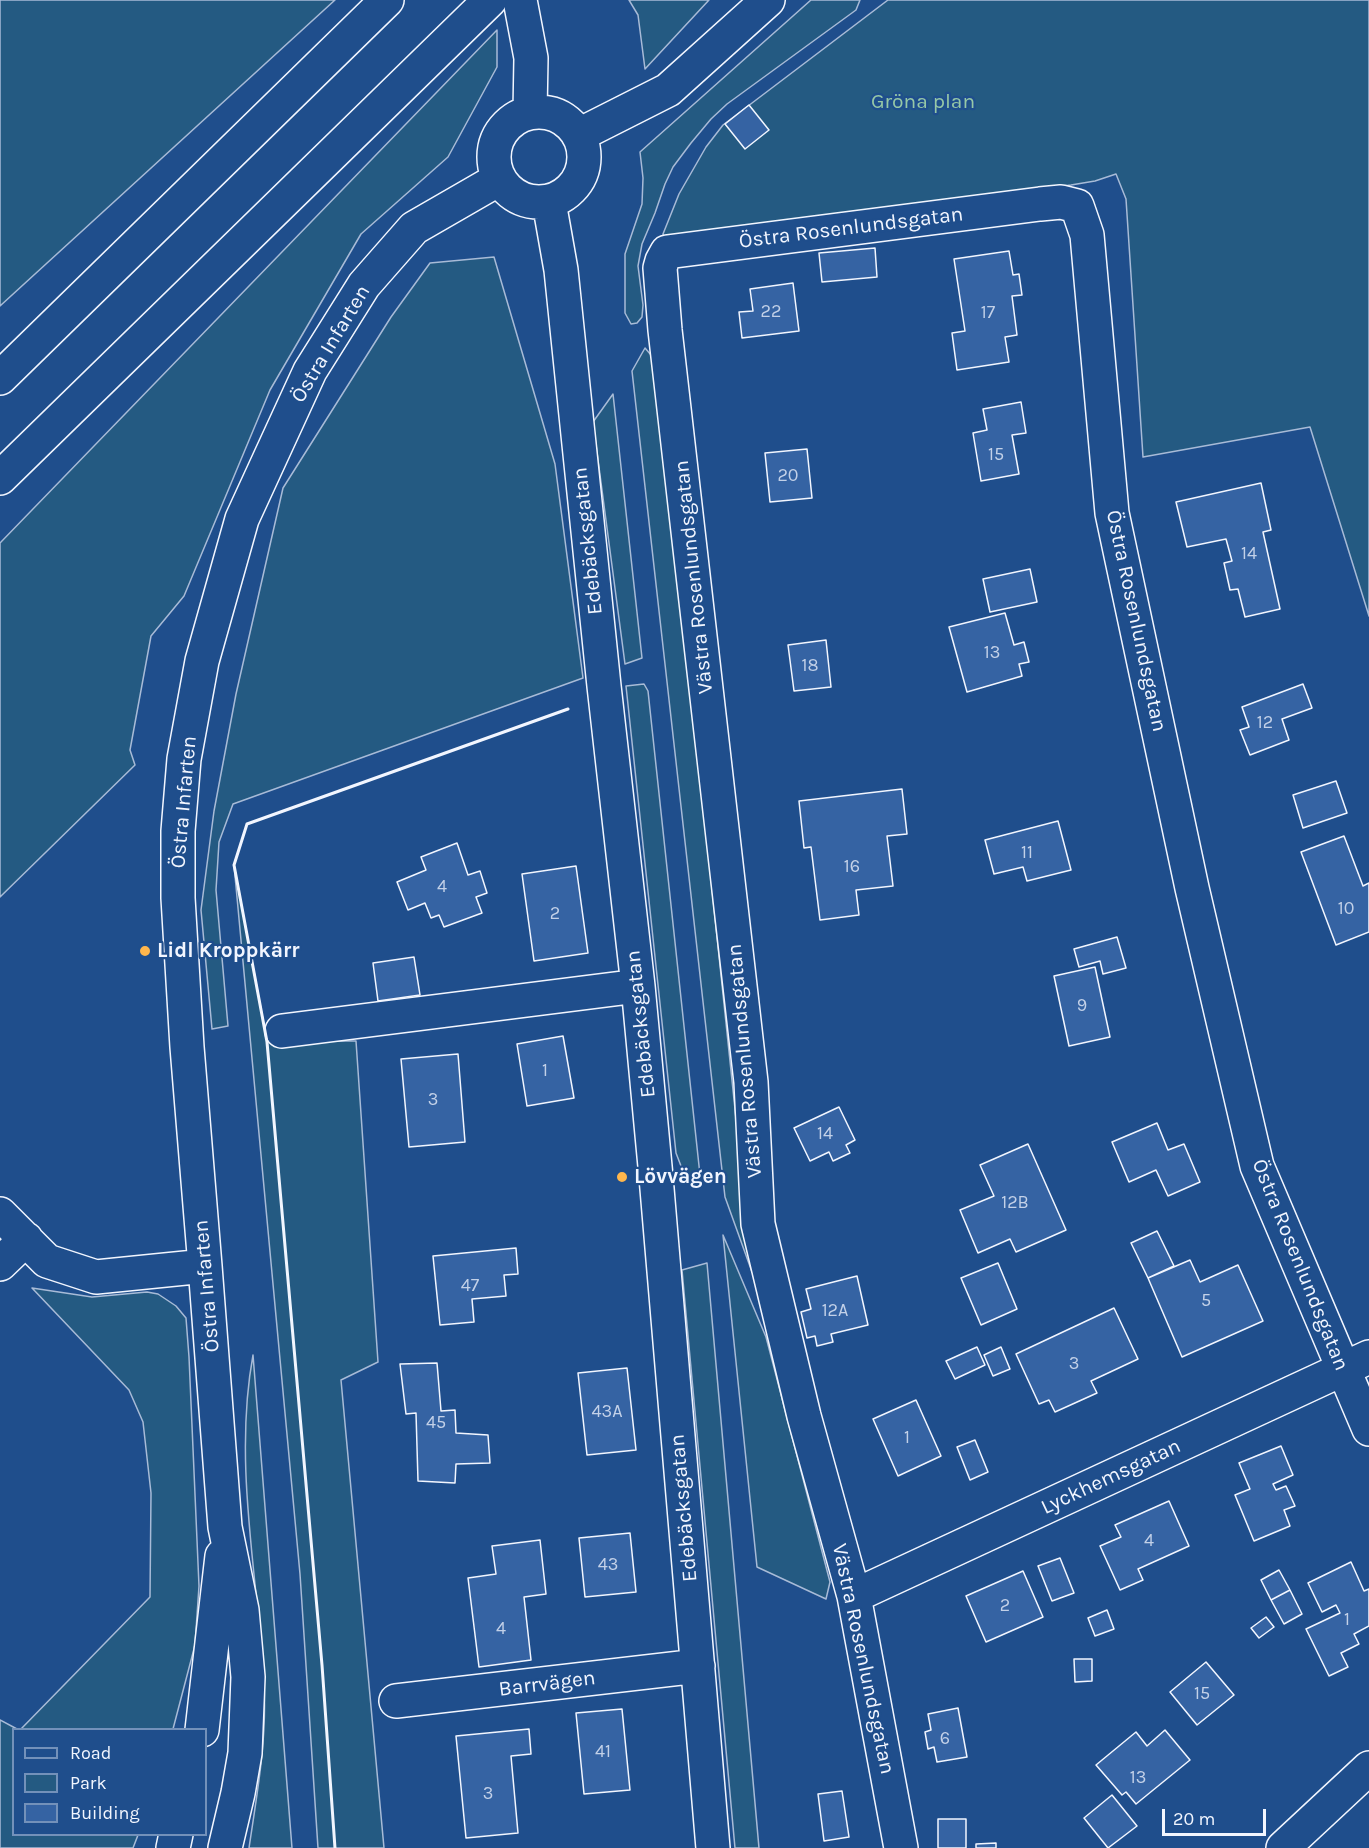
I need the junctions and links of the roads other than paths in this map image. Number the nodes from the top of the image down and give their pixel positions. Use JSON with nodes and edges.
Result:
{"nodes":[{"id":1,"x":387,"y":0,"type":"edge"},
{"id":2,"x":490,"y":0,"type":"edge"},
{"id":3,"x":520,"y":0,"type":"edge"},
{"id":4,"x":768,"y":0,"type":"edge"},
{"id":5,"x":530,"y":112,"type":"junction"},
{"id":6,"x":579,"y":135,"type":"junction"},
{"id":7,"x":499,"y":179,"type":"junction"},
{"id":8,"x":549,"y":201,"type":"junction"},
{"id":9,"x":662,"y":261,"type":"joint"},
{"id":10,"x":0,"y":378,"type":"edge"},
{"id":11,"x":0,"y":478,"type":"edge"},
{"id":12,"x":638,"y":986,"type":"junction"},
{"id":13,"x":282,"y":1031,"type":"dead end"},
{"id":14,"x":0,"y":1214,"type":"edge"},
{"id":15,"x":26,"y":1239,"type":"junction"},
{"id":16,"x":0,"y":1264,"type":"edge"},
{"id":17,"x":205,"y":1266,"type":"junction"},
{"id":18,"x":1356,"y":1363,"type":"edge"},
{"id":19,"x":1369,"y":1429,"type":"edge"},
{"id":20,"x":225,"y":1527,"type":"junction"},
{"id":21,"x":854,"y":1596,"type":"junction"},
{"id":22,"x":698,"y":1666,"type":"junction"},
{"id":23,"x":396,"y":1701,"type":"dead end"},
{"id":24,"x":201,"y":1728,"type":"edge"},
{"id":25,"x":1369,"y":1768,"type":"edge"},
{"id":26,"x":225,"y":1848,"type":"edge"},
{"id":27,"x":713,"y":1848,"type":"edge"},
{"id":28,"x":901,"y":1848,"type":"edge"},
{"id":29,"x":1283,"y":1848,"type":"edge"}],
"edges":[{"from":1,"to":10,"type":"main road"},
{"from":2,"to":11,"type":"main road"},
{"from":3,"to":5,"type":"main road"},
{"from":4,"to":6,"type":"main road"},
{"from":5,"to":6,"type":"main road"},
{"from":5,"to":7,"type":"main road"},
{"from":6,"to":8,"type":"main road"},
{"from":7,"to":8,"type":"main road"},
{"from":7,"to":17,"type":"main road","name":"Östra Infarten"},
{"from":8,"to":12,"type":"main road","name":"Edebäcksgatan"},
{"from":9,"to":18,"type":"main road","name":"Östra Rosenlundsgatan"},
{"from":9,"to":21,"type":"main road","name":"Västra Rosenlundsgatan"},
{"from":12,"to":13,"type":"main road"},
{"from":12,"to":22,"type":"main road","name":"Edebäcksgatan"},
{"from":14,"to":15,"type":"main road"},
{"from":15,"to":16,"type":"main road"},
{"from":15,"to":17,"type":"main road"},
{"from":17,"to":20,"type":"main road","name":"Östra Infarten"},
{"from":18,"to":19,"type":"main road","name":"Östra Rosenlundsgatan"},
{"from":18,"to":21,"type":"main road","name":"Lyckhemsgatan"},
{"from":20,"to":24,"type":"main road","name":"Östra Infarten"},
{"from":20,"to":26,"type":"main road","name":"Östra Infarten"},
{"from":21,"to":28,"type":"main road","name":"Västra Rosenlundsgatan"},
{"from":22,"to":23,"type":"main road","name":"Barrvägen"},
{"from":22,"to":27,"type":"main road","name":"Edebäcksgatan"},
{"from":25,"to":29,"type":"main road"}]}
